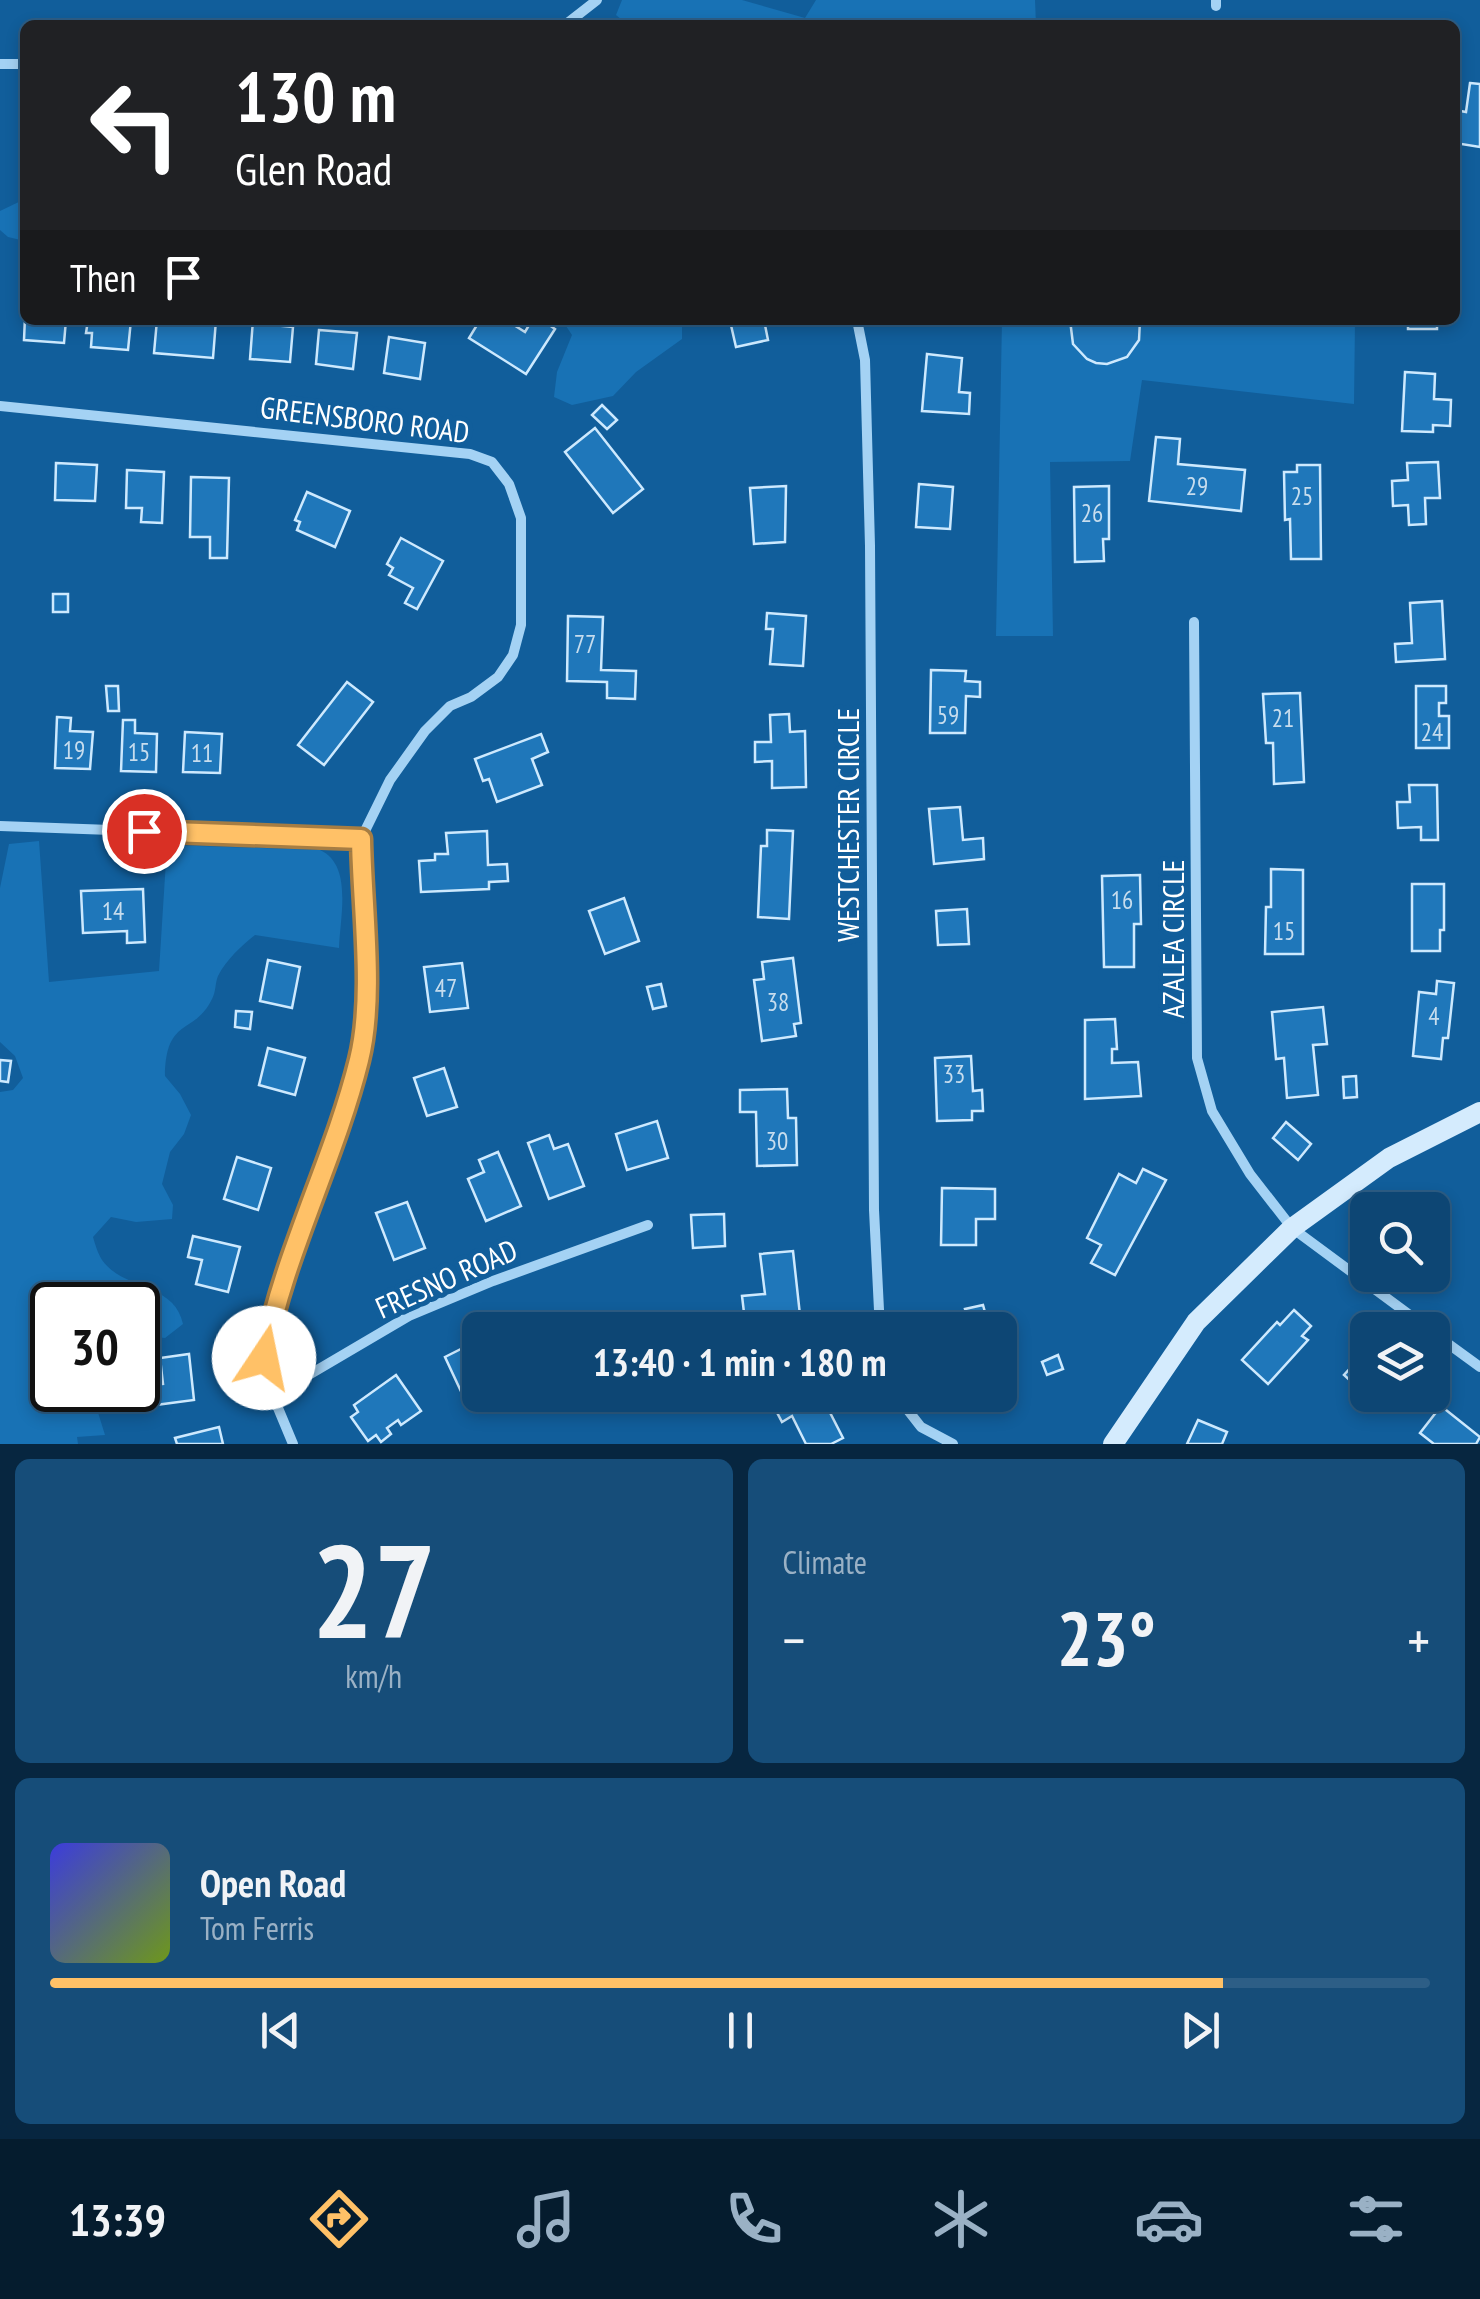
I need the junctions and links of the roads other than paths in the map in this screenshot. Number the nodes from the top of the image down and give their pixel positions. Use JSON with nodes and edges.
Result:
{"nodes":[{"id":1,"x":597,"y":0,"type":"edge"},
{"id":2,"x":571,"y":20,"type":"edge"},
{"id":3,"x":857,"y":325,"type":"edge"},
{"id":4,"x":0,"y":406,"type":"edge"},
{"id":5,"x":1194,"y":622,"type":"dead end"},
{"id":6,"x":0,"y":826,"type":"edge"},
{"id":7,"x":361,"y":839,"type":"junction"},
{"id":8,"x":1480,"y":1112,"type":"edge"},
{"id":9,"x":648,"y":1225,"type":"dead end"},
{"id":10,"x":1292,"y":1228,"type":"junction"},
{"id":11,"x":879,"y":1312,"type":"edge"},
{"id":12,"x":1405,"y":1312,"type":"edge"},
{"id":13,"x":1450,"y":1345,"type":"edge"},
{"id":14,"x":1480,"y":1366,"type":"edge"},
{"id":15,"x":272,"y":1396,"type":"junction"},
{"id":16,"x":909,"y":1412,"type":"edge"},
{"id":17,"x":293,"y":1444,"type":"edge"},
{"id":18,"x":953,"y":1444,"type":"edge"},
{"id":19,"x":1113,"y":1444,"type":"edge"}],
"edges":[{"from":1,"to":2,"type":"street"},
{"from":3,"to":11,"type":"street","name":"WESTCHESTER CIRCLE"},
{"from":4,"to":7,"type":"street","name":"GREENSBORO ROAD"},
{"from":5,"to":10,"type":"street","name":"AZALEA CIRCLE"},
{"from":6,"to":7,"type":"street"},
{"from":7,"to":15,"type":"street","name":"GREENSBORO ROAD"},
{"from":8,"to":10,"type":"main road"},
{"from":9,"to":15,"type":"street","name":"FRESNO ROAD"},
{"from":10,"to":12,"type":"street","name":"AZALEA CIRCLE"},
{"from":10,"to":19,"type":"main road"},
{"from":13,"to":14,"type":"street","name":"AZALEA CIRCLE"},
{"from":15,"to":17,"type":"street","name":"GREENSBORO ROAD"},
{"from":16,"to":18,"type":"street"}]}
